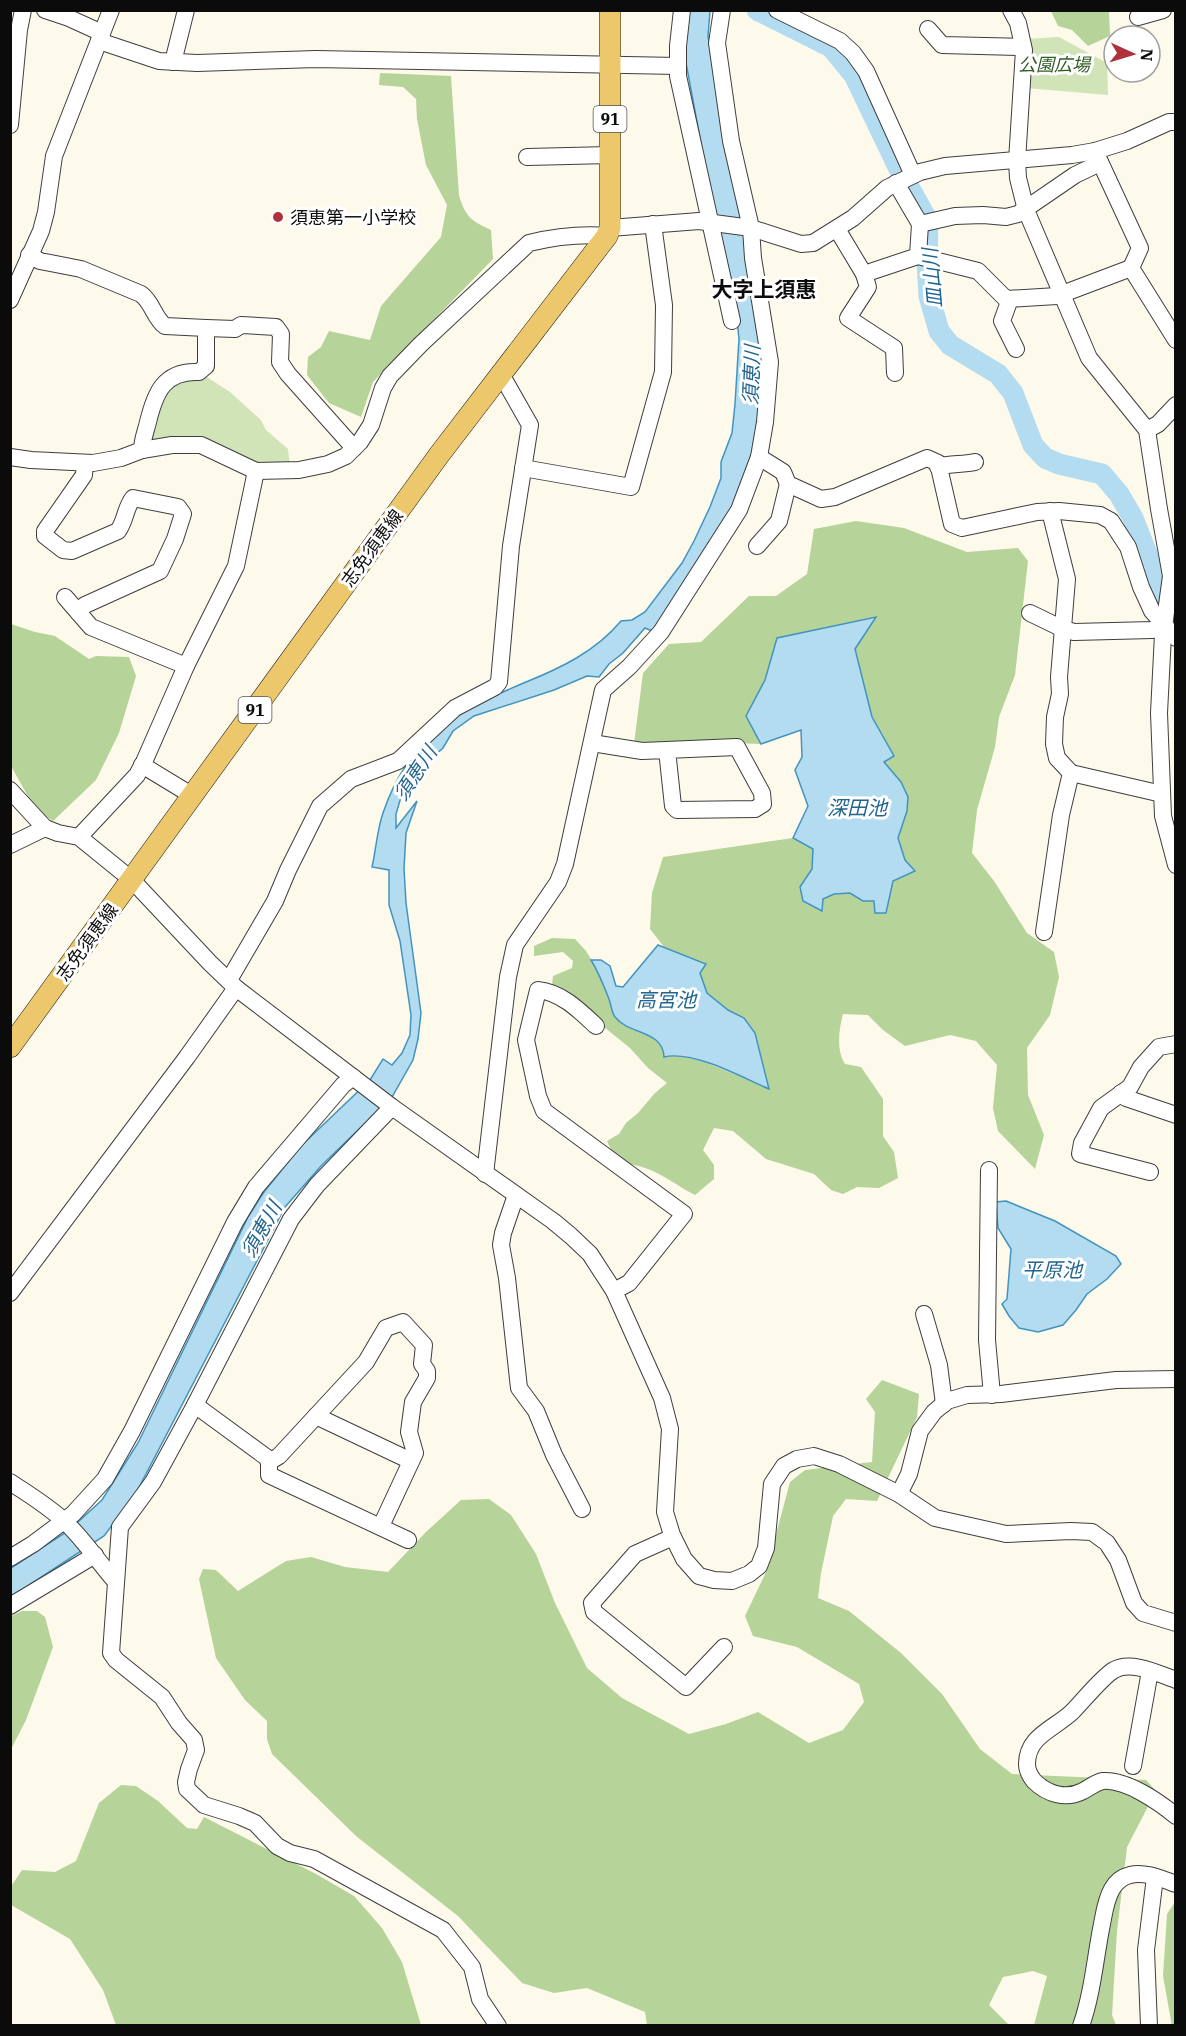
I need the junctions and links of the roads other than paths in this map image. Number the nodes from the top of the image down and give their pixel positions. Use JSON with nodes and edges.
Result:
{"nodes":[{"id":1,"x":23,"y":10,"type":"edge"},
{"id":2,"x":45,"y":10,"type":"edge"},
{"id":3,"x":111,"y":10,"type":"edge"},
{"id":4,"x":186,"y":10,"type":"edge"},
{"id":5,"x":610,"y":10,"type":"edge"},
{"id":6,"x":682,"y":10,"type":"edge"},
{"id":7,"x":722,"y":10,"type":"edge"},
{"id":8,"x":777,"y":10,"type":"edge"},
{"id":9,"x":1011,"y":10,"type":"edge"},
{"id":10,"x":1163,"y":10,"type":"edge"},
{"id":11,"x":1138,"y":17,"type":"dead end"},
{"id":12,"x":928,"y":28,"type":"dead end"},
{"id":13,"x":101,"y":37,"type":"junction"},
{"id":14,"x":1023,"y":47,"type":"junction"},
{"id":15,"x":173,"y":62,"type":"junction"},
{"id":16,"x":610,"y":65,"type":"junction"},
{"id":17,"x":678,"y":66,"type":"junction"},
{"id":18,"x":13,"y":67,"type":"edge"},
{"id":19,"x":1176,"y":122,"type":"edge"},
{"id":20,"x":10,"y":125,"type":"edge"},
{"id":21,"x":610,"y":155,"type":"junction"},
{"id":22,"x":527,"y":157,"type":"dead end"},
{"id":23,"x":1097,"y":157,"type":"junction"},
{"id":24,"x":1017,"y":160,"type":"junction"},
{"id":25,"x":913,"y":175,"type":"junction"},
{"id":26,"x":896,"y":183,"type":"junction"},
{"id":27,"x":1026,"y":210,"type":"junction"},
{"id":28,"x":712,"y":222,"type":"junction"},
{"id":29,"x":928,"y":222,"type":"junction"},
{"id":30,"x":653,"y":224,"type":"junction"},
{"id":31,"x":749,"y":228,"type":"junction"},
{"id":32,"x":837,"y":229,"type":"junction"},
{"id":33,"x":608,"y":232,"type":"junction"},
{"id":34,"x":29,"y":255,"type":"junction"},
{"id":35,"x":918,"y":256,"type":"junction"},
{"id":36,"x":1131,"y":268,"type":"junction"},
{"id":37,"x":864,"y":274,"type":"junction"},
{"id":38,"x":1061,"y":294,"type":"junction"},
{"id":39,"x":1010,"y":299,"type":"junction"},
{"id":40,"x":10,"y":300,"type":"edge"},
{"id":41,"x":732,"y":321,"type":"dead end"},
{"id":42,"x":206,"y":328,"type":"junction"},
{"id":43,"x":1176,"y":340,"type":"edge"},
{"id":44,"x":1016,"y":349,"type":"dead end"},
{"id":45,"x":895,"y":373,"type":"dead end"},
{"id":46,"x":501,"y":374,"type":"junction"},
{"id":47,"x":1176,"y":405,"type":"edge"},
{"id":48,"x":1147,"y":430,"type":"junction"},
{"id":49,"x":354,"y":448,"type":"junction"},
{"id":50,"x":142,"y":450,"type":"junction"},
{"id":51,"x":10,"y":457,"type":"edge"},
{"id":52,"x":759,"y":457,"type":"junction"},
{"id":53,"x":975,"y":462,"type":"dead end"},
{"id":54,"x":85,"y":463,"type":"junction"},
{"id":55,"x":938,"y":467,"type":"junction"},
{"id":56,"x":523,"y":468,"type":"junction"},
{"id":57,"x":256,"y":471,"type":"junction"},
{"id":58,"x":789,"y":484,"type":"junction"},
{"id":59,"x":1050,"y":511,"type":"junction"},
{"id":60,"x":758,"y":546,"type":"dead end"},
{"id":61,"x":65,"y":597,"type":"dead end"},
{"id":62,"x":78,"y":612,"type":"junction"},
{"id":63,"x":1030,"y":612,"type":"dead end"},
{"id":64,"x":1063,"y":629,"type":"junction"},
{"id":65,"x":1170,"y":632,"type":"edge"},
{"id":66,"x":186,"y":666,"type":"junction"},
{"id":67,"x":592,"y":743,"type":"junction"},
{"id":68,"x":667,"y":750,"type":"junction"},
{"id":69,"x":142,"y":765,"type":"junction"},
{"id":70,"x":1071,"y":773,"type":"junction"},
{"id":71,"x":10,"y":790,"type":"edge"},
{"id":72,"x":1162,"y":794,"type":"junction"},
{"id":73,"x":192,"y":796,"type":"junction"},
{"id":74,"x":45,"y":828,"type":"junction"},
{"id":75,"x":79,"y":837,"type":"junction"},
{"id":76,"x":10,"y":845,"type":"edge"},
{"id":77,"x":1176,"y":864,"type":"edge"},
{"id":78,"x":132,"y":880,"type":"junction"},
{"id":79,"x":1044,"y":932,"type":"dead end"},
{"id":80,"x":232,"y":984,"type":"junction"},
{"id":81,"x":596,"y":1026,"type":"dead end"},
{"id":82,"x":12,"y":1040,"type":"edge"},
{"id":83,"x":1176,"y":1044,"type":"edge"},
{"id":84,"x":356,"y":1080,"type":"junction"},
{"id":85,"x":1121,"y":1093,"type":"junction"},
{"id":86,"x":391,"y":1106,"type":"junction"},
{"id":87,"x":1176,"y":1115,"type":"edge"},
{"id":88,"x":989,"y":1170,"type":"dead end"},
{"id":89,"x":1150,"y":1172,"type":"dead end"},
{"id":90,"x":485,"y":1174,"type":"junction"},
{"id":91,"x":516,"y":1195,"type":"junction"},
{"id":92,"x":614,"y":1291,"type":"junction"},
{"id":93,"x":10,"y":1293,"type":"edge"},
{"id":94,"x":924,"y":1314,"type":"dead end"},
{"id":95,"x":1176,"y":1379,"type":"edge"},
{"id":96,"x":992,"y":1395,"type":"junction"},
{"id":97,"x":944,"y":1404,"type":"junction"},
{"id":98,"x":195,"y":1405,"type":"junction"},
{"id":99,"x":316,"y":1416,"type":"junction"},
{"id":100,"x":411,"y":1461,"type":"junction"},
{"id":101,"x":269,"y":1462,"type":"junction"},
{"id":102,"x":10,"y":1482,"type":"edge"},
{"id":103,"x":899,"y":1494,"type":"junction"},
{"id":104,"x":582,"y":1509,"type":"dead end"},
{"id":105,"x":63,"y":1520,"type":"junction"},
{"id":106,"x":381,"y":1526,"type":"junction"},
{"id":107,"x":673,"y":1537,"type":"junction"},
{"id":108,"x":408,"y":1540,"type":"dead end"},
{"id":109,"x":94,"y":1553,"type":"junction"},
{"id":110,"x":10,"y":1558,"type":"edge"},
{"id":111,"x":116,"y":1582,"type":"junction"},
{"id":112,"x":10,"y":1606,"type":"edge"},
{"id":113,"x":1176,"y":1623,"type":"edge"},
{"id":114,"x":724,"y":1647,"type":"dead end"},
{"id":115,"x":1150,"y":1671,"type":"junction"},
{"id":116,"x":1176,"y":1680,"type":"edge"},
{"id":117,"x":1133,"y":1766,"type":"dead end"},
{"id":118,"x":1176,"y":1816,"type":"edge"},
{"id":119,"x":1155,"y":1877,"type":"junction"},
{"id":120,"x":1176,"y":1884,"type":"edge"},
{"id":121,"x":498,"y":2025,"type":"edge"},
{"id":122,"x":1081,"y":2025,"type":"edge"},
{"id":123,"x":1149,"y":2025,"type":"edge"}],
"edges":[{"from":1,"to":18,"type":"street"},
{"from":2,"to":13,"type":"street"},
{"from":3,"to":13,"type":"street"},
{"from":4,"to":15,"type":"street"},
{"from":5,"to":16,"type":"main road","number":"91"},
{"from":6,"to":17,"type":"street"},
{"from":7,"to":31,"type":"street"},
{"from":8,"to":25,"type":"street"},
{"from":9,"to":14,"type":"street"},
{"from":10,"to":11,"type":"street"},
{"from":12,"to":14,"type":"street"},
{"from":13,"to":15,"type":"street"},
{"from":13,"to":34,"type":"street"},
{"from":14,"to":24,"type":"street"},
{"from":15,"to":16,"type":"street"},
{"from":16,"to":17,"type":"street"},
{"from":16,"to":21,"type":"main road","number":"91"},
{"from":17,"to":28,"type":"street"},
{"from":18,"to":20,"type":"street"},
{"from":19,"to":23,"type":"street"},
{"from":21,"to":22,"type":"street"},
{"from":21,"to":33,"type":"main road","number":"91"},
{"from":23,"to":24,"type":"street"},
{"from":23,"to":27,"type":"street"},
{"from":23,"to":36,"type":"street"},
{"from":24,"to":25,"type":"street"},
{"from":24,"to":27,"type":"street"},
{"from":25,"to":26,"type":"street"},
{"from":26,"to":29,"type":"street"},
{"from":26,"to":32,"type":"street"},
{"from":27,"to":29,"type":"street"},
{"from":27,"to":38,"type":"street"},
{"from":28,"to":30,"type":"street"},
{"from":28,"to":31,"type":"street"},
{"from":28,"to":41,"type":"street"},
{"from":29,"to":35,"type":"street"},
{"from":30,"to":33,"type":"street"},
{"from":30,"to":56,"type":"street"},
{"from":31,"to":32,"type":"street"},
{"from":31,"to":52,"type":"street"},
{"from":32,"to":37,"type":"street"},
{"from":33,"to":46,"type":"main road","name":"志免須恵線","number":"91"},
{"from":33,"to":49,"type":"street"},
{"from":34,"to":40,"type":"street"},
{"from":34,"to":42,"type":"street"},
{"from":35,"to":37,"type":"street"},
{"from":35,"to":39,"type":"street"},
{"from":36,"to":38,"type":"street"},
{"from":36,"to":43,"type":"street"},
{"from":37,"to":45,"type":"street"},
{"from":38,"to":39,"type":"street"},
{"from":38,"to":48,"type":"street"},
{"from":39,"to":44,"type":"street"},
{"from":42,"to":49,"type":"street"},
{"from":42,"to":50,"type":"street"},
{"from":46,"to":56,"type":"street"},
{"from":46,"to":73,"type":"main road","name":"志免須恵線","number":"91"},
{"from":47,"to":48,"type":"street"},
{"from":48,"to":65,"type":"street"},
{"from":49,"to":57,"type":"street"},
{"from":50,"to":54,"type":"street"},
{"from":50,"to":57,"type":"street"},
{"from":51,"to":54,"type":"street"},
{"from":52,"to":58,"type":"street"},
{"from":52,"to":67,"type":"street"},
{"from":53,"to":55,"type":"street"},
{"from":54,"to":62,"type":"street"},
{"from":55,"to":58,"type":"street"},
{"from":55,"to":59,"type":"street"},
{"from":56,"to":80,"type":"street"},
{"from":57,"to":66,"type":"street"},
{"from":58,"to":60,"type":"street"},
{"from":59,"to":64,"type":"street"},
{"from":59,"to":65,"type":"street"},
{"from":61,"to":62,"type":"street"},
{"from":62,"to":66,"type":"street"},
{"from":63,"to":64,"type":"street"},
{"from":64,"to":65,"type":"street"},
{"from":64,"to":70,"type":"street"},
{"from":65,"to":72,"type":"street"},
{"from":66,"to":69,"type":"street"},
{"from":67,"to":68,"type":"street"},
{"from":67,"to":90,"type":"street"},
{"from":68,"to":68,"type":"street"},
{"from":69,"to":73,"type":"street"},
{"from":69,"to":75,"type":"street"},
{"from":70,"to":72,"type":"street"},
{"from":70,"to":79,"type":"street"},
{"from":71,"to":74,"type":"street"},
{"from":72,"to":77,"type":"street"},
{"from":73,"to":78,"type":"main road","name":"志免須恵線","number":"91"},
{"from":74,"to":75,"type":"street"},
{"from":74,"to":76,"type":"street"},
{"from":75,"to":78,"type":"street"},
{"from":78,"to":80,"type":"street"},
{"from":78,"to":82,"type":"main road","name":"志免須恵線","number":"91"},
{"from":80,"to":84,"type":"street"},
{"from":80,"to":93,"type":"street"},
{"from":81,"to":92,"type":"street"},
{"from":83,"to":85,"type":"street"},
{"from":84,"to":86,"type":"street"},
{"from":84,"to":105,"type":"street"},
{"from":85,"to":87,"type":"street"},
{"from":85,"to":89,"type":"street"},
{"from":86,"to":90,"type":"street"},
{"from":86,"to":98,"type":"street"},
{"from":88,"to":96,"type":"street"},
{"from":90,"to":91,"type":"street"},
{"from":91,"to":92,"type":"street"},
{"from":91,"to":104,"type":"street"},
{"from":92,"to":107,"type":"street"},
{"from":94,"to":97,"type":"street"},
{"from":95,"to":96,"type":"street"},
{"from":96,"to":97,"type":"street"},
{"from":97,"to":103,"type":"street"},
{"from":98,"to":101,"type":"street"},
{"from":98,"to":111,"type":"street"},
{"from":99,"to":100,"type":"street"},
{"from":99,"to":100,"type":"street"},
{"from":99,"to":101,"type":"street"},
{"from":100,"to":106,"type":"street"},
{"from":101,"to":106,"type":"street"},
{"from":102,"to":105,"type":"street"},
{"from":103,"to":107,"type":"street"},
{"from":103,"to":113,"type":"street"},
{"from":105,"to":109,"type":"street"},
{"from":105,"to":110,"type":"street"},
{"from":106,"to":108,"type":"street"},
{"from":107,"to":114,"type":"street"},
{"from":109,"to":111,"type":"street"},
{"from":109,"to":112,"type":"street"},
{"from":111,"to":121,"type":"street"},
{"from":115,"to":116,"type":"street"},
{"from":115,"to":117,"type":"street"},
{"from":115,"to":118,"type":"street"},
{"from":119,"to":120,"type":"street"},
{"from":119,"to":122,"type":"street"},
{"from":119,"to":123,"type":"street"}]}
